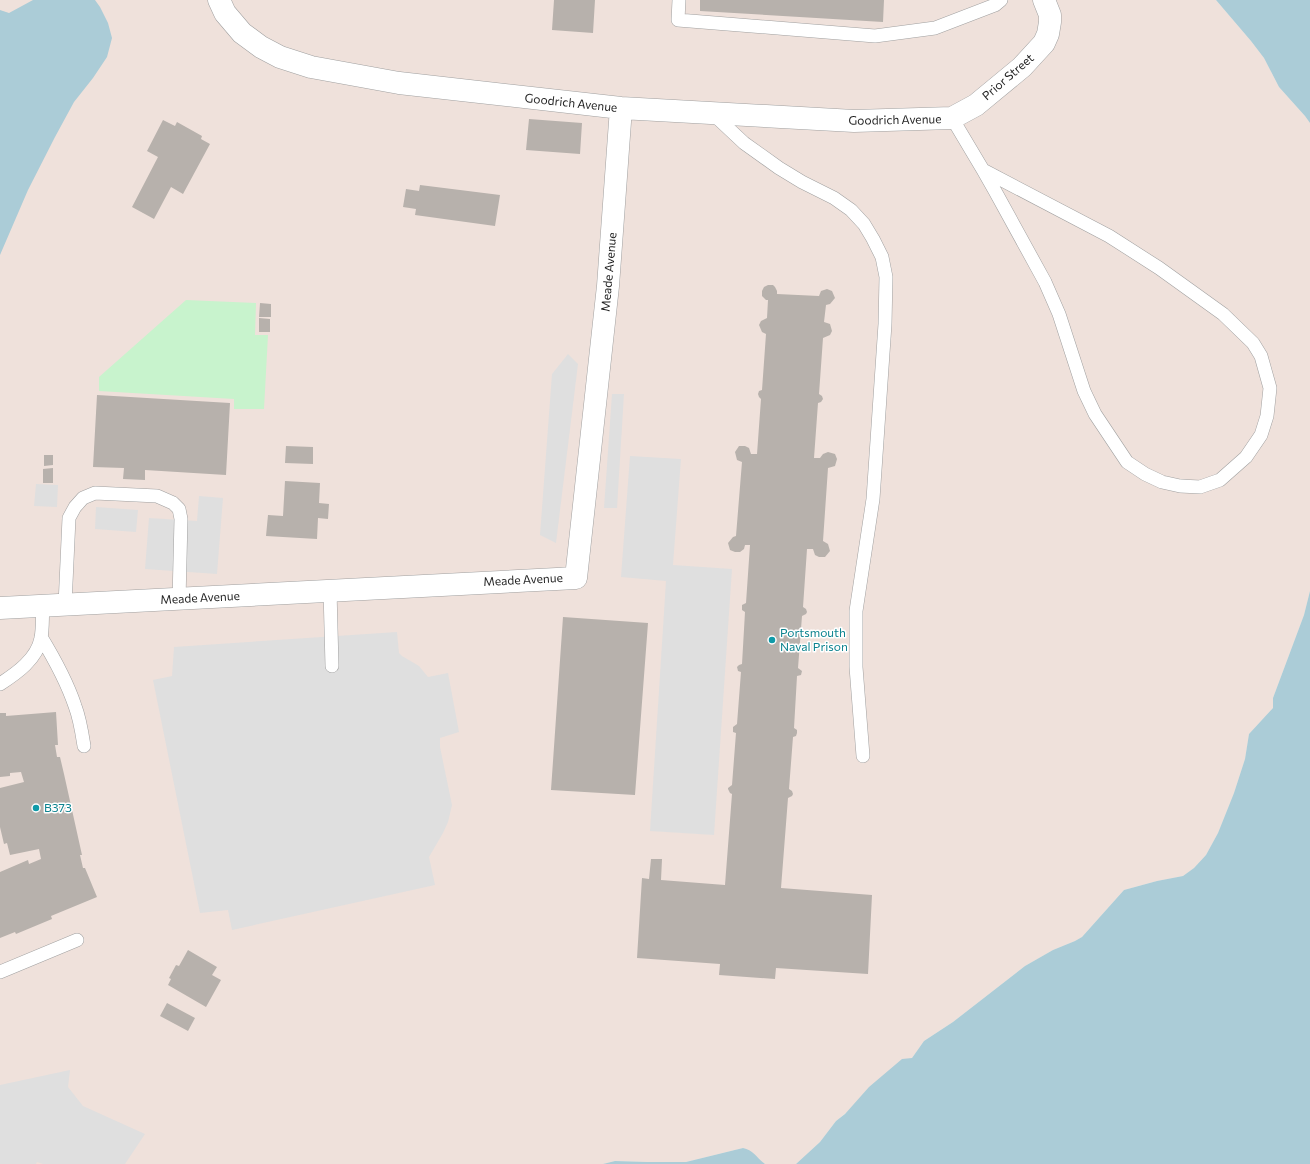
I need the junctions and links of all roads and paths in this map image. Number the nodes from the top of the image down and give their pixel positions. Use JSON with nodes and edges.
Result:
{"nodes":[{"id":1,"x":219,"y":0,"type":"edge"},
{"id":2,"x":679,"y":0,"type":"edge"},
{"id":3,"x":1001,"y":0,"type":"edge"},
{"id":4,"x":1044,"y":0,"type":"edge"},
{"id":5,"x":621,"y":108,"type":"junction"},
{"id":6,"x":712,"y":113,"type":"junction"},
{"id":7,"x":952,"y":118,"type":"junction"},
{"id":8,"x":983,"y":170,"type":"junction"},
{"id":9,"x":330,"y":590,"type":"junction"},
{"id":10,"x":179,"y":600,"type":"junction"},
{"id":11,"x":65,"y":605,"type":"junction"},
{"id":12,"x":43,"y":606,"type":"junction"},
{"id":13,"x":0,"y":608,"type":"edge"},
{"id":14,"x":41,"y":637,"type":"junction"},
{"id":15,"x":332,"y":666,"type":"dead end"},
{"id":16,"x":0,"y":684,"type":"edge"},
{"id":17,"x":84,"y":746,"type":"dead end"},
{"id":18,"x":864,"y":756,"type":"dead end"},
{"id":19,"x":77,"y":940,"type":"dead end"},
{"id":20,"x":0,"y":972,"type":"edge"}],
"edges":[{"from":1,"to":5,"type":"street","name":"Goodrich Avenue"},
{"from":2,"to":3,"type":"lane"},
{"from":4,"to":7,"type":"street","name":"Prior Street"},
{"from":5,"to":6,"type":"street","name":"Goodrich Avenue"},
{"from":5,"to":9,"type":"street","name":"Meade Avenue"},
{"from":6,"to":7,"type":"street","name":"Goodrich Avenue"},
{"from":6,"to":18,"type":"lane"},
{"from":7,"to":8,"type":"lane"},
{"from":8,"to":8,"type":"lane"},
{"from":9,"to":10,"type":"street","name":"Meade Avenue"},
{"from":9,"to":15,"type":"lane"},
{"from":10,"to":11,"type":"street","name":"Meade Avenue"},
{"from":10,"to":11,"type":"lane"},
{"from":11,"to":12,"type":"street","name":"Meade Avenue"},
{"from":12,"to":13,"type":"street","name":"Meade Avenue"},
{"from":12,"to":14,"type":"lane"},
{"from":14,"to":16,"type":"lane"},
{"from":14,"to":17,"type":"lane"},
{"from":19,"to":20,"type":"lane"}]}
